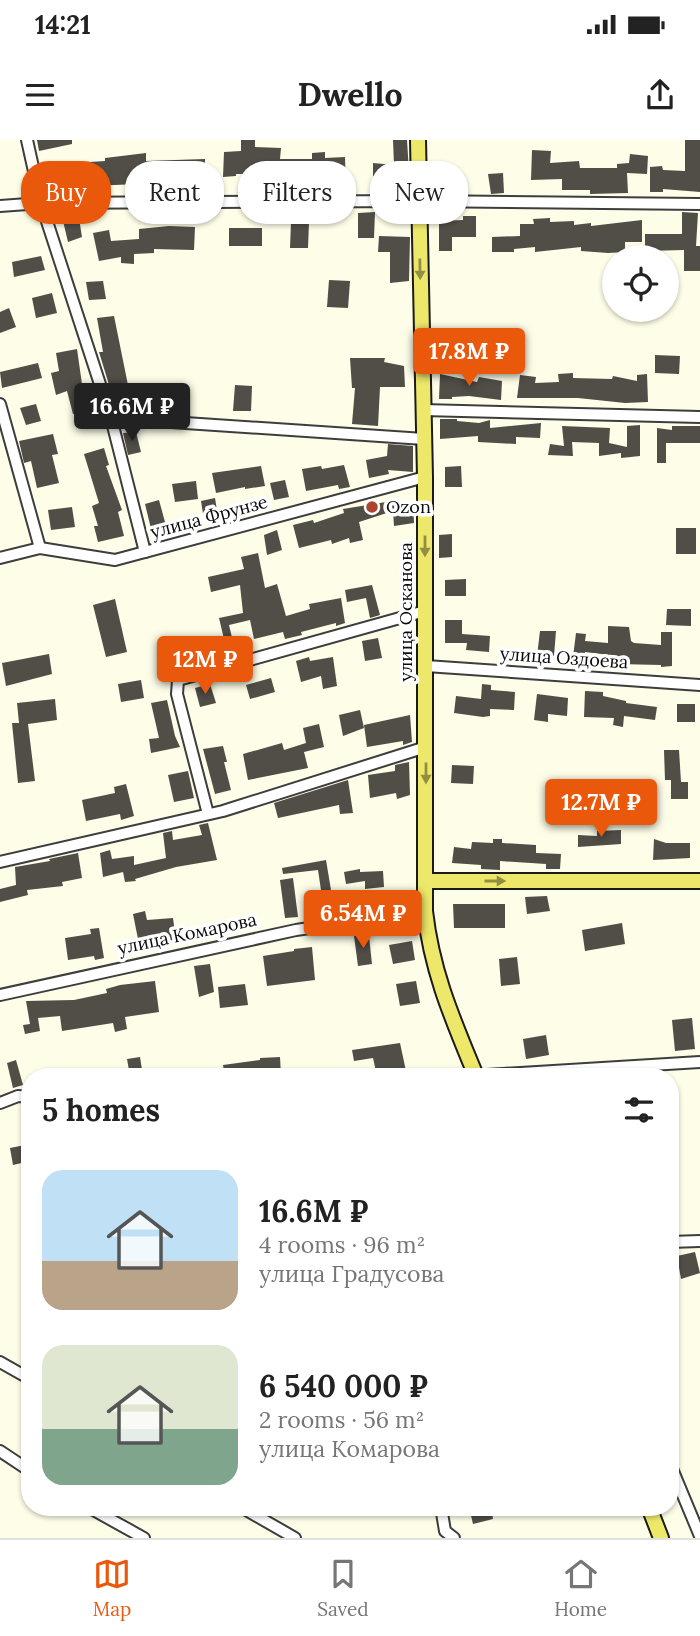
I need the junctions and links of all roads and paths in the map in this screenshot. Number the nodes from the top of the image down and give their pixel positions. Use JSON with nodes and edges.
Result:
{"nodes":[{"id":1,"x":27,"y":140,"type":"edge"},
{"id":2,"x":418,"y":140,"type":"edge"},
{"id":3,"x":32,"y":161,"type":"edge"},
{"id":4,"x":418,"y":161,"type":"edge"},
{"id":5,"x":370,"y":201,"type":"edge"},
{"id":6,"x":468,"y":202,"type":"edge"},
{"id":7,"x":111,"y":203,"type":"edge"},
{"id":8,"x":21,"y":204,"type":"edge"},
{"id":9,"x":700,"y":204,"type":"edge"},
{"id":10,"x":0,"y":206,"type":"edge"},
{"id":11,"x":48,"y":224,"type":"edge"},
{"id":12,"x":419,"y":224,"type":"edge"},
{"id":13,"x":0,"y":404,"type":"edge"},
{"id":14,"x":423,"y":410,"type":"junction"},
{"id":15,"x":700,"y":417,"type":"edge"},
{"id":16,"x":111,"y":418,"type":"junction"},
{"id":17,"x":424,"y":439,"type":"junction"},
{"id":18,"x":425,"y":477,"type":"junction"},
{"id":19,"x":40,"y":548,"type":"junction"},
{"id":20,"x":145,"y":552,"type":"junction"},
{"id":21,"x":0,"y":558,"type":"edge"},
{"id":22,"x":425,"y":611,"type":"junction"},
{"id":23,"x":426,"y":666,"type":"junction"},
{"id":24,"x":700,"y":685,"type":"edge"},
{"id":25,"x":426,"y":747,"type":"junction"},
{"id":26,"x":208,"y":814,"type":"junction"},
{"id":27,"x":0,"y":862,"type":"edge"},
{"id":28,"x":426,"y":881,"type":"junction"},
{"id":29,"x":700,"y":881,"type":"edge"},
{"id":30,"x":425,"y":911,"type":"junction"},
{"id":31,"x":0,"y":995,"type":"edge"},
{"id":32,"x":700,"y":1062,"type":"edge"},
{"id":33,"x":471,"y":1068,"type":"edge"},
{"id":34,"x":603,"y":1068,"type":"edge"},
{"id":35,"x":21,"y":1096,"type":"edge"},
{"id":36,"x":0,"y":1103,"type":"edge"},
{"id":37,"x":700,"y":1241,"type":"edge"},
{"id":38,"x":679,"y":1242,"type":"edge"},
{"id":39,"x":0,"y":1362,"type":"edge"},
{"id":40,"x":21,"y":1374,"type":"edge"},
{"id":41,"x":0,"y":1451,"type":"edge"},
{"id":42,"x":21,"y":1465,"type":"edge"},
{"id":43,"x":679,"y":1486,"type":"edge"},
{"id":44,"x":103,"y":1516,"type":"edge"},
{"id":45,"x":257,"y":1516,"type":"edge"},
{"id":46,"x":442,"y":1516,"type":"edge"},
{"id":47,"x":652,"y":1516,"type":"edge"},
{"id":48,"x":137,"y":1536,"type":"edge"},
{"id":49,"x":700,"y":1536,"type":"edge"},
{"id":50,"x":295,"y":1538,"type":"edge"},
{"id":51,"x":454,"y":1538,"type":"edge"},
{"id":52,"x":661,"y":1538,"type":"edge"}],
"edges":[{"from":1,"to":3,"type":"street"},
{"from":2,"to":4,"type":"main road","name":"улица Осканова"},
{"from":5,"to":7,"type":"street"},
{"from":6,"to":9,"type":"street"},
{"from":8,"to":10,"type":"street"},
{"from":11,"to":16,"type":"street"},
{"from":12,"to":14,"type":"main road","name":"улица Осканова","one_way":true},
{"from":13,"to":19,"type":"street"},
{"from":14,"to":15,"type":"street"},
{"from":14,"to":17,"type":"main road","name":"улица Осканова"},
{"from":16,"to":17,"type":"street"},
{"from":16,"to":20,"type":"street"},
{"from":17,"to":18,"type":"main road","name":"улица Осканова"},
{"from":18,"to":20,"type":"street","name":"улица Фрунзе"},
{"from":18,"to":22,"type":"main road","name":"улица Осканова","one_way":true},
{"from":19,"to":20,"type":"street","name":"улица Фрунзе"},
{"from":19,"to":21,"type":"street","name":"улица Фрунзе"},
{"from":22,"to":23,"type":"main road","name":"улица Осканова"},
{"from":22,"to":26,"type":"street"},
{"from":23,"to":24,"type":"street","name":"улица Оздоева"},
{"from":23,"to":25,"type":"main road","name":"улица Осканова"},
{"from":25,"to":26,"type":"street"},
{"from":25,"to":28,"type":"main road","name":"улица Осканова","one_way":true},
{"from":26,"to":27,"type":"street"},
{"from":28,"to":29,"type":"main road","one_way":true},
{"from":28,"to":30,"type":"main road","name":"улица Осканова"},
{"from":30,"to":31,"type":"street","name":"улица Комарова"},
{"from":30,"to":33,"type":"main road","name":"улица Осканова"},
{"from":32,"to":34,"type":"street"},
{"from":35,"to":36,"type":"street"},
{"from":37,"to":38,"type":"street"},
{"from":39,"to":40,"type":"street"},
{"from":41,"to":42,"type":"street"},
{"from":43,"to":49,"type":"street"},
{"from":44,"to":48,"type":"street"},
{"from":45,"to":50,"type":"street"},
{"from":46,"to":51,"type":"street"},
{"from":47,"to":52,"type":"main road"}]}
